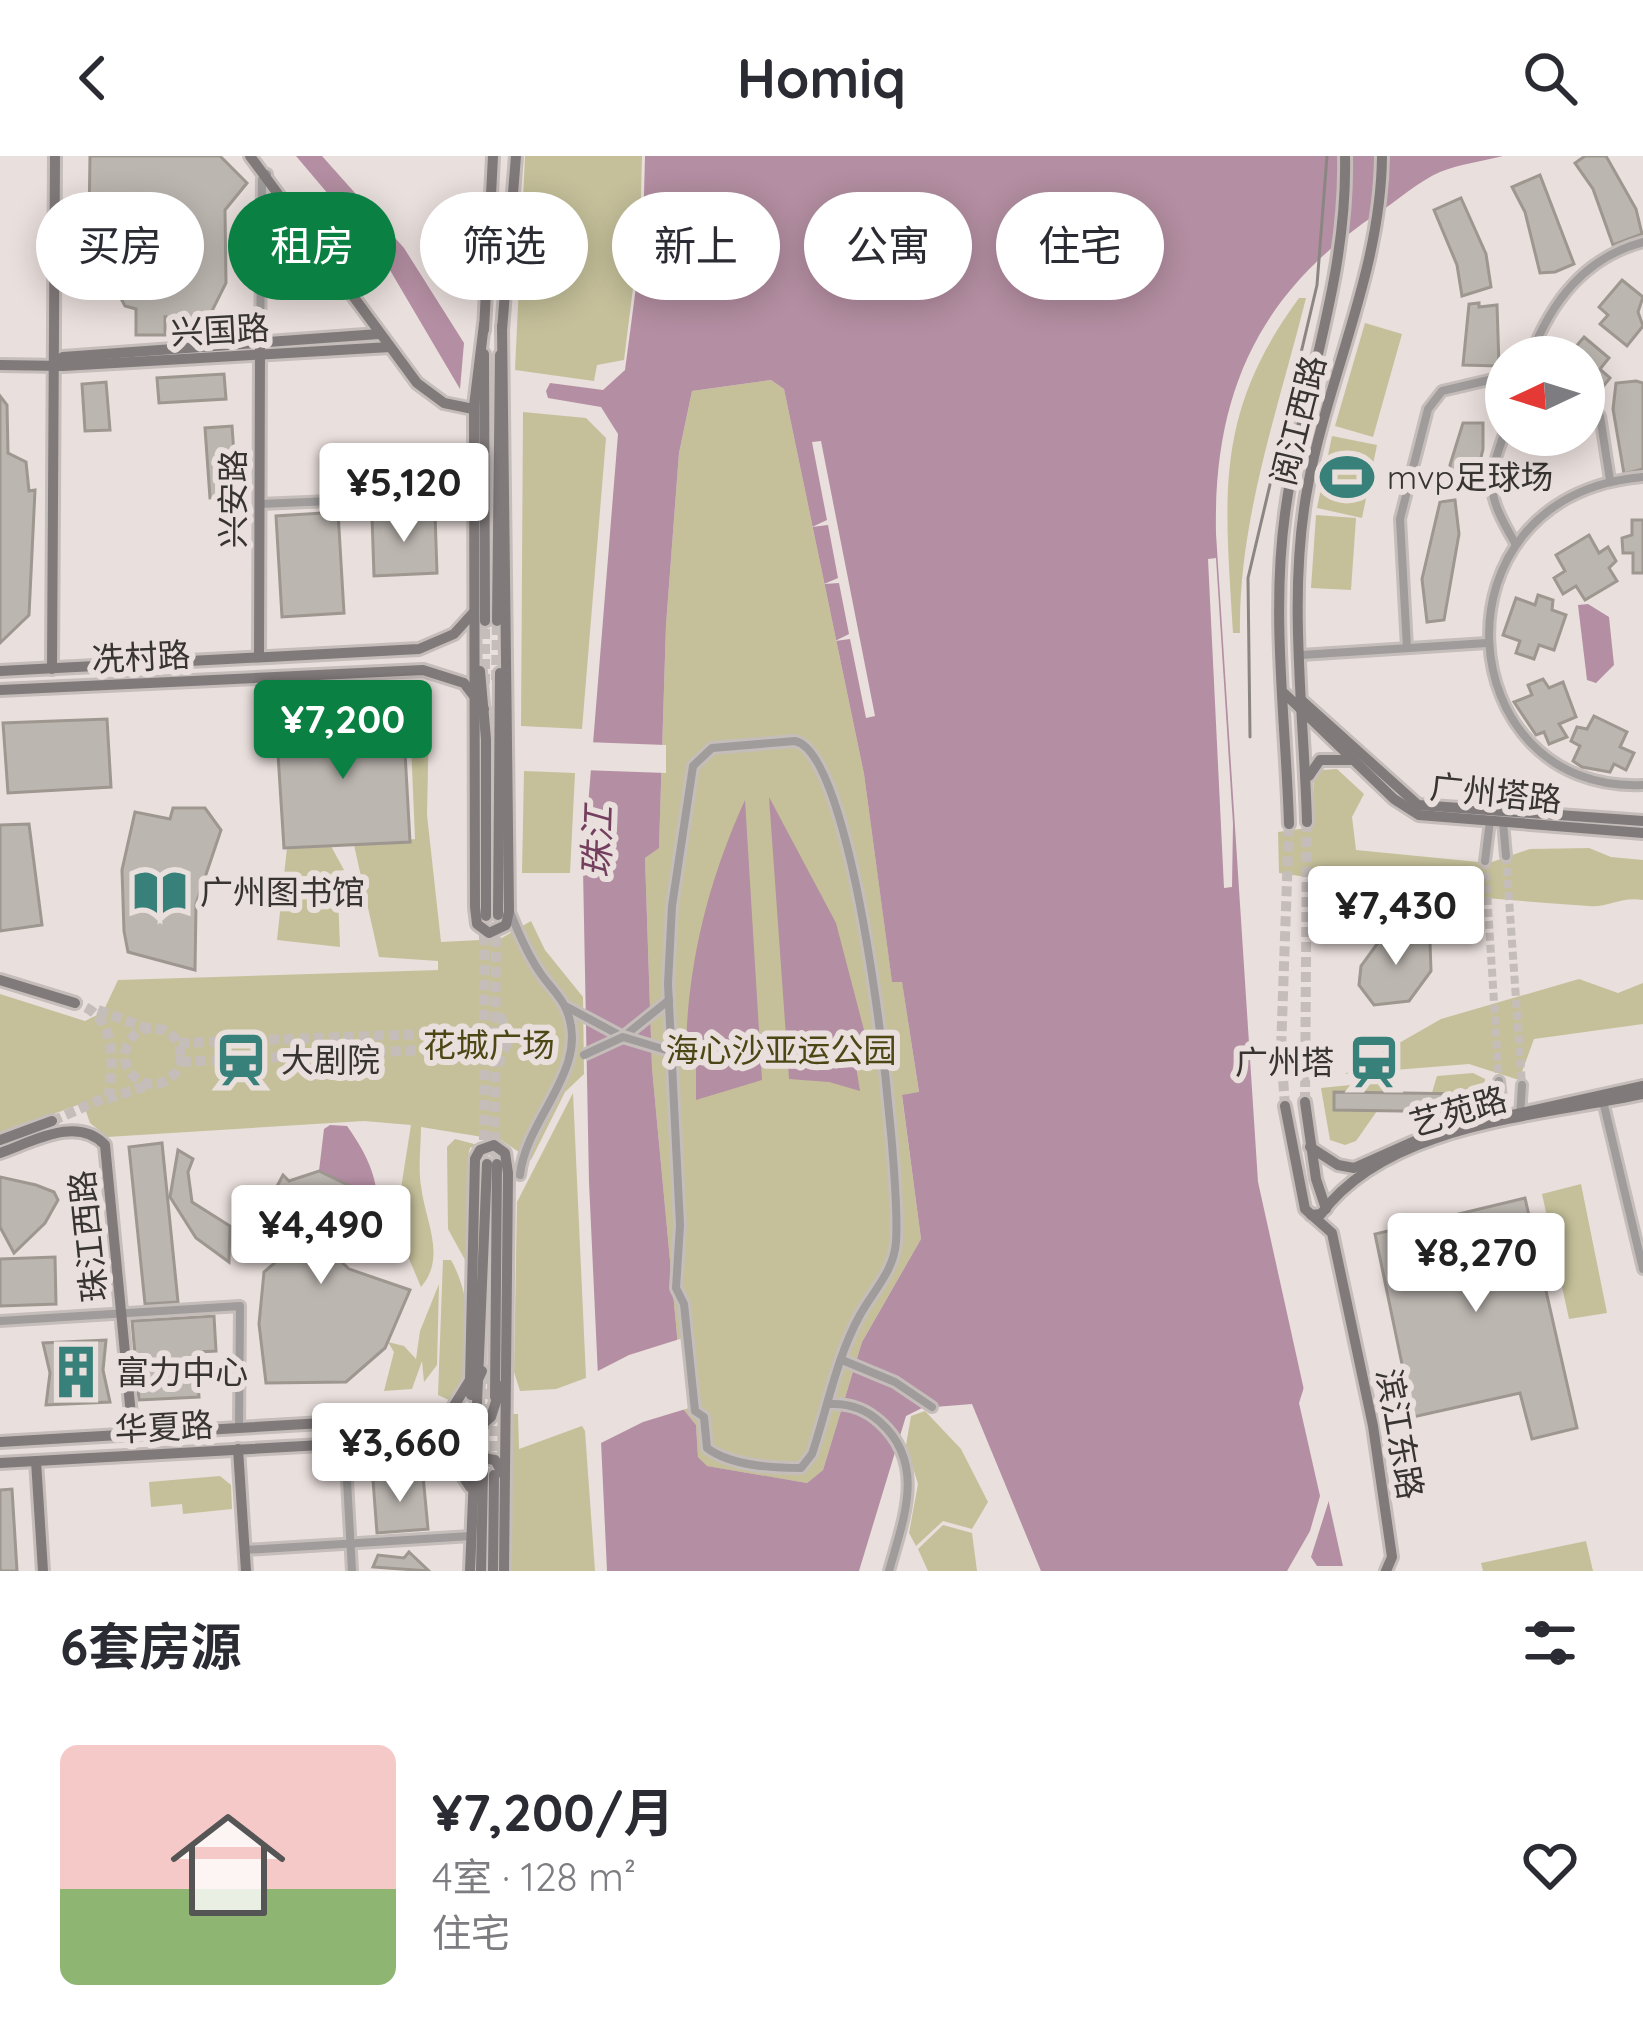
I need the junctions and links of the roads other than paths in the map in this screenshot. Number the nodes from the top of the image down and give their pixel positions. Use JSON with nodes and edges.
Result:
{"nodes":[{"id":1,"x":56,"y":156,"type":"edge"},
{"id":2,"x":250,"y":156,"type":"edge"},
{"id":3,"x":493,"y":156,"type":"edge"},
{"id":4,"x":516,"y":156,"type":"edge"},
{"id":5,"x":1345,"y":156,"type":"edge"},
{"id":6,"x":1382,"y":156,"type":"edge"},
{"id":7,"x":267,"y":174,"type":"junction"},
{"id":8,"x":1643,"y":242,"type":"edge"},
{"id":9,"x":484,"y":324,"type":"junction"},
{"id":10,"x":379,"y":334,"type":"junction"},
{"id":11,"x":1538,"y":336,"type":"edge"},
{"id":12,"x":390,"y":347,"type":"junction"},
{"id":13,"x":260,"y":349,"type":"junction"},
{"id":14,"x":54,"y":363,"type":"junction"},
{"id":15,"x":0,"y":364,"type":"edge"},
{"id":16,"x":1485,"y":381,"type":"edge"},
{"id":17,"x":473,"y":410,"type":"junction"},
{"id":18,"x":1605,"y":448,"type":"edge"},
{"id":19,"x":1496,"y":456,"type":"edge"},
{"id":20,"x":1643,"y":477,"type":"edge"},
{"id":21,"x":1610,"y":480,"type":"junction"},
{"id":22,"x":473,"y":495,"type":"junction"},
{"id":23,"x":260,"y":504,"type":"junction"},
{"id":24,"x":1516,"y":543,"type":"junction"},
{"id":25,"x":473,"y":613,"type":"junction"},
{"id":26,"x":496,"y":621,"type":"junction"},
{"id":27,"x":1487,"y":643,"type":"junction"},
{"id":28,"x":474,"y":644,"type":"junction"},
{"id":29,"x":421,"y":648,"type":"junction"},
{"id":30,"x":1407,"y":648,"type":"junction"},
{"id":31,"x":1301,"y":655,"type":"junction"},
{"id":32,"x":259,"y":656,"type":"junction"},
{"id":33,"x":52,"y":669,"type":"junction"},
{"id":34,"x":423,"y":670,"type":"junction"},
{"id":35,"x":0,"y":671,"type":"edge"},
{"id":36,"x":0,"y":690,"type":"edge"},
{"id":37,"x":1285,"y":694,"type":"junction"},
{"id":38,"x":475,"y":696,"type":"junction"},
{"id":39,"x":1303,"y":707,"type":"junction"},
{"id":40,"x":484,"y":709,"type":"junction"},
{"id":41,"x":1355,"y":760,"type":"junction"},
{"id":42,"x":1643,"y":785,"type":"edge"},
{"id":43,"x":1306,"y":788,"type":"junction"},
{"id":44,"x":1502,"y":817,"type":"junction"},
{"id":45,"x":1643,"y":821,"type":"edge"},
{"id":46,"x":1306,"y":822,"type":"tunnel mouth"},
{"id":47,"x":1489,"y":822,"type":"junction"},
{"id":48,"x":1289,"y":824,"type":"tunnel mouth"},
{"id":49,"x":1643,"y":833,"type":"edge"},
{"id":50,"x":1506,"y":856,"type":"tunnel mouth"},
{"id":51,"x":1485,"y":861,"type":"tunnel mouth"},
{"id":52,"x":498,"y":914,"type":"junction"},
{"id":53,"x":0,"y":980,"type":"edge"},
{"id":54,"x":666,"y":1002,"type":"junction"},
{"id":55,"x":75,"y":1004,"type":"tunnel mouth"},
{"id":56,"x":566,"y":1006,"type":"junction"},
{"id":57,"x":623,"y":1037,"type":"junction"},
{"id":58,"x":669,"y":1051,"type":"junction"},
{"id":59,"x":572,"y":1060,"type":"junction"},
{"id":60,"x":1499,"y":1082,"type":"tunnel mouth"},
{"id":61,"x":1522,"y":1085,"type":"tunnel mouth"},
{"id":62,"x":1643,"y":1090,"type":"edge"},
{"id":63,"x":1602,"y":1099,"type":"junction"},
{"id":64,"x":1305,"y":1102,"type":"tunnel mouth"},
{"id":65,"x":1285,"y":1106,"type":"tunnel mouth"},
{"id":66,"x":1514,"y":1116,"type":"junction"},
{"id":67,"x":52,"y":1121,"type":"tunnel mouth"},
{"id":68,"x":0,"y":1140,"type":"edge"},
{"id":69,"x":1310,"y":1147,"type":"junction"},
{"id":70,"x":0,"y":1153,"type":"edge"},
{"id":71,"x":492,"y":1164,"type":"tunnel mouth"},
{"id":72,"x":520,"y":1175,"type":"dead end"},
{"id":73,"x":1326,"y":1208,"type":"junction"},
{"id":74,"x":1308,"y":1213,"type":"junction"},
{"id":75,"x":1643,"y":1269,"type":"edge"},
{"id":76,"x":124,"y":1315,"type":"junction"},
{"id":77,"x":0,"y":1321,"type":"edge"},
{"id":78,"x":842,"y":1360,"type":"junction"},
{"id":79,"x":494,"y":1372,"type":"junction"},
{"id":80,"x":500,"y":1390,"type":"junction"},
{"id":81,"x":832,"y":1404,"type":"junction"},
{"id":82,"x":932,"y":1407,"type":"dead end"},
{"id":83,"x":505,"y":1410,"type":"junction"},
{"id":84,"x":435,"y":1417,"type":"junction"},
{"id":85,"x":491,"y":1418,"type":"junction"},
{"id":86,"x":403,"y":1420,"type":"junction"},
{"id":87,"x":238,"y":1430,"type":"junction"},
{"id":88,"x":476,"y":1433,"type":"junction"},
{"id":89,"x":133,"y":1436,"type":"junction"},
{"id":90,"x":0,"y":1442,"type":"edge"},
{"id":91,"x":407,"y":1442,"type":"junction"},
{"id":92,"x":345,"y":1444,"type":"junction"},
{"id":93,"x":238,"y":1450,"type":"junction"},
{"id":94,"x":36,"y":1461,"type":"junction"},
{"id":95,"x":0,"y":1463,"type":"edge"},
{"id":96,"x":488,"y":1475,"type":"junction"},
{"id":97,"x":472,"y":1492,"type":"junction"},
{"id":98,"x":471,"y":1536,"type":"junction"},
{"id":99,"x":350,"y":1544,"type":"junction"},
{"id":100,"x":244,"y":1550,"type":"junction"},
{"id":101,"x":43,"y":1571,"type":"edge"},
{"id":102,"x":246,"y":1571,"type":"edge"},
{"id":103,"x":352,"y":1571,"type":"edge"},
{"id":104,"x":470,"y":1571,"type":"edge"},
{"id":105,"x":481,"y":1571,"type":"edge"},
{"id":106,"x":493,"y":1571,"type":"edge"},
{"id":107,"x":504,"y":1571,"type":"edge"},
{"id":108,"x":889,"y":1571,"type":"edge"},
{"id":109,"x":1386,"y":1571,"type":"edge"}],
"edges":[{"from":1,"to":14,"type":"main road"},
{"from":2,"to":7,"type":"main road"},
{"from":3,"to":9,"type":"main road"},
{"from":4,"to":26,"type":"main road"},
{"from":5,"to":37,"type":"main road","name":"阅江西路"},
{"from":6,"to":31,"type":"main road","name":"阅江西路"},
{"from":7,"to":10,"type":"main road"},
{"from":7,"to":13,"type":"street"},
{"from":8,"to":11,"type":"street"},
{"from":9,"to":17,"type":"main road"},
{"from":9,"to":26,"type":"main road"},
{"from":10,"to":12,"type":"main road"},
{"from":10,"to":13,"type":"main road","name":"兴国路"},
{"from":12,"to":13,"type":"main road","name":"兴国路"},
{"from":12,"to":17,"type":"main road"},
{"from":13,"to":14,"type":"main road","name":"兴国路"},
{"from":13,"to":23,"type":"main road","name":"兴安路"},
{"from":14,"to":15,"type":"main road","name":"兴国路"},
{"from":14,"to":33,"type":"main road"},
{"from":16,"to":30,"type":"street"},
{"from":17,"to":22,"type":"main road"},
{"from":18,"to":21,"type":"street"},
{"from":19,"to":24,"type":"street"},
{"from":20,"to":21,"type":"street"},
{"from":21,"to":24,"type":"street"},
{"from":22,"to":23,"type":"street"},
{"from":22,"to":25,"type":"main road"},
{"from":23,"to":32,"type":"main road","name":"兴安路"},
{"from":24,"to":27,"type":"street"},
{"from":25,"to":28,"type":"main road"},
{"from":25,"to":29,"type":"main road"},
{"from":26,"to":52,"type":"main road"},
{"from":27,"to":30,"type":"street"},
{"from":27,"to":42,"type":"street"},
{"from":28,"to":38,"type":"main road"},
{"from":28,"to":40,"type":"main road"},
{"from":29,"to":32,"type":"main road","name":"冼村路"},
{"from":29,"to":34,"type":"main road"},
{"from":30,"to":31,"type":"street"},
{"from":31,"to":39,"type":"main road","name":"阅江西路"},
{"from":32,"to":33,"type":"main road","name":"冼村路"},
{"from":33,"to":35,"type":"main road","name":"冼村路"},
{"from":34,"to":36,"type":"main road","name":"冼村路"},
{"from":34,"to":38,"type":"main road","name":"冼村路"},
{"from":37,"to":39,"type":"main road","name":"广州塔路"},
{"from":37,"to":48,"type":"main road"},
{"from":38,"to":40,"type":"main road","name":"冼村路"},
{"from":38,"to":52,"type":"main road"},
{"from":39,"to":41,"type":"main road","name":"广州塔路"},
{"from":39,"to":43,"type":"main road"},
{"from":39,"to":44,"type":"main road","name":"广州塔路"},
{"from":40,"to":52,"type":"main road"},
{"from":41,"to":43,"type":"main road"},
{"from":41,"to":47,"type":"main road","name":"广州塔路"},
{"from":43,"to":46,"type":"main road"},
{"from":44,"to":45,"type":"main road","name":"广州塔路"},
{"from":44,"to":47,"type":"main road","name":"广州塔路"},
{"from":44,"to":49,"type":"main road","name":"广州塔路"},
{"from":44,"to":50,"type":"street"},
{"from":47,"to":51,"type":"street"},
{"from":52,"to":56,"type":"street"},
{"from":53,"to":55,"type":"main road"},
{"from":54,"to":57,"type":"street"},
{"from":54,"to":58,"type":"street"},
{"from":54,"to":78,"type":"street"},
{"from":56,"to":57,"type":"street"},
{"from":56,"to":59,"type":"street"},
{"from":57,"to":58,"type":"street","bridge":true},
{"from":57,"to":59,"type":"street","bridge":true},
{"from":58,"to":81,"type":"street"},
{"from":59,"to":72,"type":"street"},
{"from":60,"to":66,"type":"street"},
{"from":61,"to":66,"type":"street"},
{"from":62,"to":63,"type":"main road","name":"艺苑路"},
{"from":63,"to":66,"type":"main road","name":"艺苑路"},
{"from":63,"to":75,"type":"street"},
{"from":64,"to":69,"type":"main road"},
{"from":65,"to":74,"type":"main road","name":"滨江东路"},
{"from":66,"to":69,"type":"main road","name":"艺苑路"},
{"from":66,"to":73,"type":"main road","name":"艺苑路"},
{"from":67,"to":68,"type":"main road"},
{"from":69,"to":73,"type":"main road"},
{"from":70,"to":76,"type":"main road","name":"珠江西路"},
{"from":71,"to":79,"type":"main road"},
{"from":73,"to":74,"type":"main road","name":"艺苑路"},
{"from":74,"to":109,"type":"main road","name":"滨江东路"},
{"from":76,"to":77,"type":"street"},
{"from":76,"to":87,"type":"street"},
{"from":76,"to":89,"type":"main road","name":"珠江西路"},
{"from":78,"to":81,"type":"street"},
{"from":78,"to":82,"type":"street"},
{"from":79,"to":80,"type":"main road"},
{"from":79,"to":83,"type":"main road"},
{"from":79,"to":84,"type":"main road"},
{"from":79,"to":84,"type":"main road"},
{"from":79,"to":85,"type":"main road"},
{"from":79,"to":88,"type":"main road"},
{"from":80,"to":83,"type":"main road"},
{"from":80,"to":85,"type":"main road"},
{"from":81,"to":108,"type":"street"},
{"from":83,"to":96,"type":"main road"},
{"from":84,"to":86,"type":"main road","name":"华夏路"},
{"from":85,"to":88,"type":"main road"},
{"from":86,"to":87,"type":"main road","name":"华夏路"},
{"from":86,"to":91,"type":"main road"},
{"from":87,"to":89,"type":"main road","name":"华夏路"},
{"from":88,"to":91,"type":"main road","name":"华夏路"},
{"from":88,"to":96,"type":"main road"},
{"from":89,"to":90,"type":"main road","name":"华夏路"},
{"from":91,"to":92,"type":"main road","name":"华夏路"},
{"from":91,"to":97,"type":"main road"},
{"from":92,"to":93,"type":"main road","name":"华夏路"},
{"from":92,"to":99,"type":"street"},
{"from":93,"to":94,"type":"main road","name":"华夏路"},
{"from":93,"to":100,"type":"main road"},
{"from":94,"to":95,"type":"main road","name":"华夏路"},
{"from":94,"to":101,"type":"main road"},
{"from":96,"to":97,"type":"main road"},
{"from":96,"to":105,"type":"main road"},
{"from":96,"to":106,"type":"main road"},
{"from":96,"to":107,"type":"main road"},
{"from":97,"to":98,"type":"main road"},
{"from":98,"to":99,"type":"street"},
{"from":98,"to":104,"type":"main road"},
{"from":99,"to":100,"type":"street"},
{"from":99,"to":103,"type":"street"},
{"from":100,"to":102,"type":"main road"}]}
